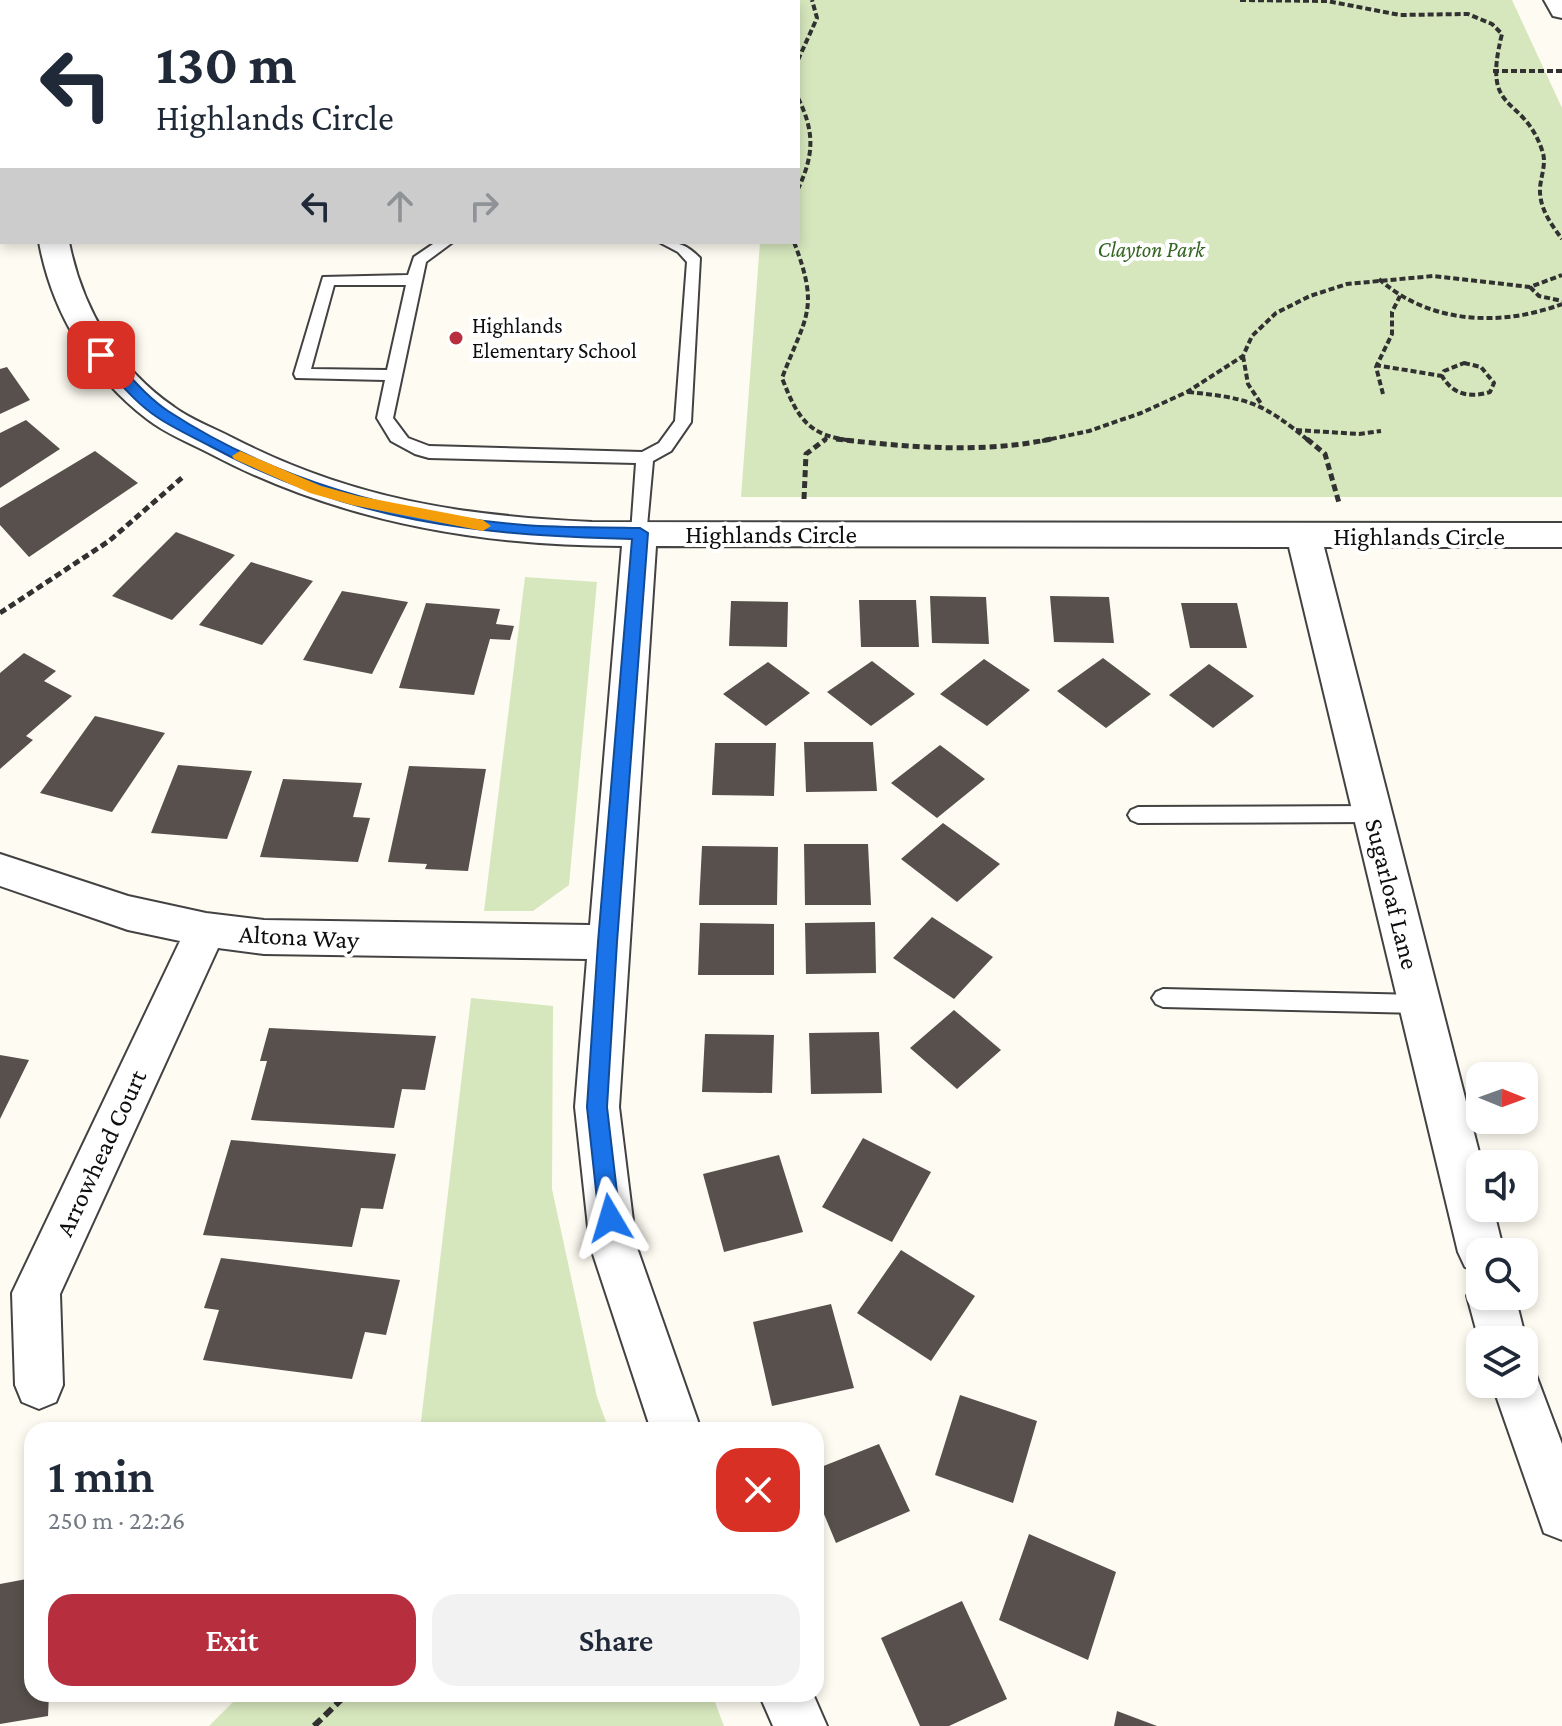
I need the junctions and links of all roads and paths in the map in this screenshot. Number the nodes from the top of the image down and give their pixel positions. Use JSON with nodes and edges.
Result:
{"nodes":[{"id":1,"x":812,"y":0,"type":"edge"},
{"id":2,"x":1240,"y":0,"type":"edge"},
{"id":3,"x":1557,"y":0,"type":"edge"},
{"id":4,"x":1562,"y":10,"type":"edge"},
{"id":5,"x":800,"y":56,"type":"edge"},
{"id":6,"x":1493,"y":71,"type":"junction"},
{"id":7,"x":1562,"y":71,"type":"edge"},
{"id":8,"x":800,"y":102,"type":"edge"},
{"id":9,"x":800,"y":185,"type":"edge"},
{"id":10,"x":1562,"y":239,"type":"edge"},
{"id":11,"x":54,"y":244,"type":"edge"},
{"id":12,"x":443,"y":244,"type":"edge"},
{"id":13,"x":671,"y":244,"type":"edge"},
{"id":14,"x":795,"y":244,"type":"edge"},
{"id":15,"x":1562,"y":275,"type":"edge"},
{"id":16,"x":1379,"y":279,"type":"junction"},
{"id":17,"x":415,"y":280,"type":"junction"},
{"id":18,"x":1530,"y":287,"type":"junction"},
{"id":19,"x":1400,"y":296,"type":"junction"},
{"id":20,"x":1562,"y":302,"type":"edge"},
{"id":21,"x":1243,"y":356,"type":"junction"},
{"id":22,"x":1375,"y":365,"type":"junction"},
{"id":23,"x":395,"y":375,"type":"junction"},
{"id":24,"x":1442,"y":376,"type":"junction"},
{"id":25,"x":1187,"y":392,"type":"junction"},
{"id":26,"x":1383,"y":394,"type":"dead end"},
{"id":27,"x":1262,"y":405,"type":"junction"},
{"id":28,"x":1296,"y":430,"type":"junction"},
{"id":29,"x":1381,"y":431,"type":"dead end"},
{"id":30,"x":827,"y":438,"type":"junction"},
{"id":31,"x":645,"y":458,"type":"junction"},
{"id":32,"x":184,"y":476,"type":"dead end"},
{"id":33,"x":804,"y":500,"type":"dead end"},
{"id":34,"x":1341,"y":509,"type":"dead end"},
{"id":35,"x":640,"y":533,"type":"junction"},
{"id":36,"x":1562,"y":535,"type":"edge"},
{"id":37,"x":1304,"y":536,"type":"junction"},
{"id":38,"x":0,"y":613,"type":"edge"},
{"id":39,"x":1373,"y":814,"type":"junction"},
{"id":40,"x":1138,"y":815,"type":"dead end"},
{"id":41,"x":0,"y":870,"type":"edge"},
{"id":42,"x":206,"y":930,"type":"junction"},
{"id":43,"x":607,"y":942,"type":"junction"},
{"id":44,"x":1163,"y":998,"type":"dead end"},
{"id":45,"x":1419,"y":1004,"type":"junction"},
{"id":46,"x":1478,"y":1238,"type":"edge"},
{"id":47,"x":39,"y":1385,"type":"dead end"},
{"id":48,"x":1521,"y":1398,"type":"edge"},
{"id":49,"x":673,"y":1422,"type":"edge"},
{"id":50,"x":1562,"y":1515,"type":"edge"},
{"id":51,"x":339,"y":1702,"type":"edge"},
{"id":52,"x":790,"y":1702,"type":"edge"},
{"id":53,"x":314,"y":1726,"type":"edge"},
{"id":54,"x":800,"y":1726,"type":"edge"}],
"edges":[{"from":1,"to":5,"type":"path"},
{"from":2,"to":6,"type":"path"},
{"from":3,"to":4,"type":"street"},
{"from":6,"to":7,"type":"path"},
{"from":6,"to":10,"type":"path"},
{"from":8,"to":9,"type":"path"},
{"from":11,"to":35,"type":"street","name":"Highlands Circle"},
{"from":12,"to":17,"type":"lane"},
{"from":13,"to":31,"type":"lane"},
{"from":14,"to":30,"type":"path"},
{"from":15,"to":18,"type":"path"},
{"from":16,"to":18,"type":"path"},
{"from":16,"to":19,"type":"path"},
{"from":16,"to":21,"type":"path"},
{"from":17,"to":23,"type":"lane"},
{"from":17,"to":23,"type":"lane"},
{"from":18,"to":20,"type":"path"},
{"from":19,"to":20,"type":"path"},
{"from":19,"to":22,"type":"path"},
{"from":21,"to":25,"type":"path"},
{"from":21,"to":27,"type":"path"},
{"from":22,"to":24,"type":"path"},
{"from":22,"to":26,"type":"path"},
{"from":23,"to":31,"type":"lane"},
{"from":24,"to":24,"type":"path"},
{"from":25,"to":27,"type":"path"},
{"from":25,"to":30,"type":"path"},
{"from":27,"to":28,"type":"path"},
{"from":28,"to":29,"type":"path"},
{"from":28,"to":34,"type":"path"},
{"from":30,"to":33,"type":"path"},
{"from":31,"to":35,"type":"lane"},
{"from":32,"to":38,"type":"path"},
{"from":35,"to":37,"type":"street","name":"Highlands Circle"},
{"from":35,"to":43,"type":"street"},
{"from":36,"to":37,"type":"street","name":"Highlands Circle"},
{"from":37,"to":39,"type":"street","name":"Sugarloaf Lane"},
{"from":39,"to":40,"type":"lane"},
{"from":39,"to":45,"type":"street","name":"Sugarloaf Lane"},
{"from":41,"to":42,"type":"street","name":"Altona Way"},
{"from":42,"to":43,"type":"street","name":"Altona Way"},
{"from":42,"to":47,"type":"street","name":"Arrowhead Court"},
{"from":43,"to":49,"type":"street"},
{"from":44,"to":45,"type":"lane"},
{"from":45,"to":46,"type":"street","name":"Sugarloaf Lane"},
{"from":48,"to":50,"type":"street"},
{"from":51,"to":53,"type":"path"},
{"from":52,"to":54,"type":"street"}]}
